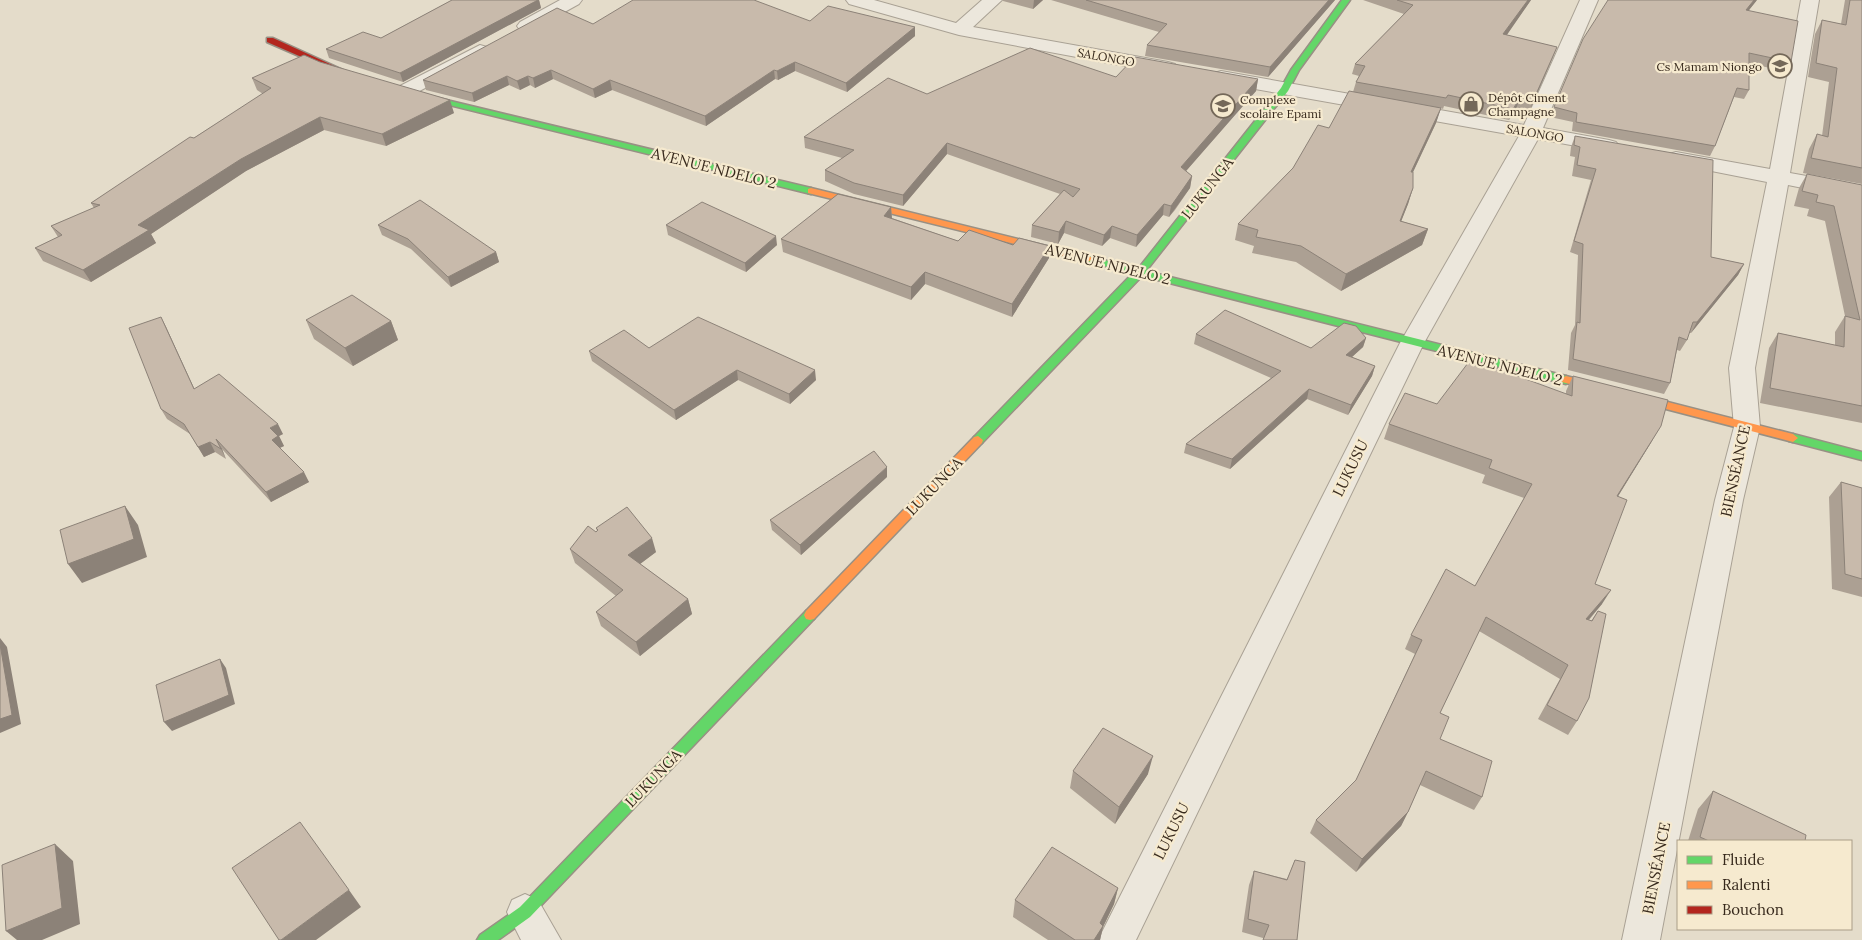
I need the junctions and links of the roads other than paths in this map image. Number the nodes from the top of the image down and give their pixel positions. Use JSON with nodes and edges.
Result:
{"nodes":[{"id":1,"x":573,"y":0,"type":"edge"},
{"id":2,"x":855,"y":0,"type":"edge"},
{"id":3,"x":993,"y":0,"type":"edge"},
{"id":4,"x":1346,"y":0,"type":"edge"},
{"id":5,"x":1589,"y":0,"type":"edge"},
{"id":6,"x":1810,"y":0,"type":"edge"},
{"id":7,"x":958,"y":30,"type":"junction"},
{"id":8,"x":270,"y":40,"type":"dead end"},
{"id":9,"x":350,"y":73,"type":"edge"},
{"id":10,"x":401,"y":89,"type":"joint"},
{"id":11,"x":1285,"y":89,"type":"junction"},
{"id":12,"x":1531,"y":133,"type":"junction"},
{"id":13,"x":1626,"y":149,"type":"edge"},
{"id":14,"x":1655,"y":154,"type":"edge"},
{"id":15,"x":1780,"y":176,"type":"junction"},
{"id":16,"x":1862,"y":193,"type":"edge"},
{"id":17,"x":1140,"y":272,"type":"junction"},
{"id":18,"x":1412,"y":342,"type":"junction"},
{"id":19,"x":1747,"y":427,"type":"junction"},
{"id":20,"x":1862,"y":456,"type":"edge"},
{"id":21,"x":534,"y":926,"type":"edge"},
{"id":22,"x":485,"y":940,"type":"edge"},
{"id":23,"x":1117,"y":940,"type":"edge"},
{"id":24,"x":1641,"y":940,"type":"edge"}],
"edges":[{"from":1,"to":10,"type":"street"},
{"from":2,"to":7,"type":"street","name":"SALONGO"},
{"from":3,"to":7,"type":"street"},
{"from":4,"to":11,"type":"street","name":"LUKUNGA"},
{"from":5,"to":12,"type":"street","name":"LUKUSU"},
{"from":6,"to":15,"type":"street","name":"BIENSÉANCE"},
{"from":7,"to":11,"type":"street","name":"SALONGO"},
{"from":8,"to":9,"type":"street"},
{"from":10,"to":17,"type":"street","name":"AVENUE NDELO 2"},
{"from":11,"to":12,"type":"street","name":"SALONGO"},
{"from":11,"to":17,"type":"street","name":"LUKUNGA"},
{"from":12,"to":13,"type":"street","name":"SALONGO"},
{"from":12,"to":18,"type":"street","name":"LUKUSU"},
{"from":14,"to":15,"type":"street"},
{"from":15,"to":16,"type":"street"},
{"from":15,"to":19,"type":"street","name":"BIENSÉANCE"},
{"from":17,"to":18,"type":"street","name":"AVENUE NDELO 2"},
{"from":17,"to":21,"type":"street","name":"LUKUNGA"},
{"from":18,"to":19,"type":"street","name":"AVENUE NDELO 2"},
{"from":18,"to":23,"type":"street","name":"LUKUSU"},
{"from":19,"to":20,"type":"street","name":"AVENUE NDELO 2"},
{"from":19,"to":24,"type":"street","name":"BIENSÉANCE"},
{"from":21,"to":22,"type":"street","name":"LUKUNGA"}]}
